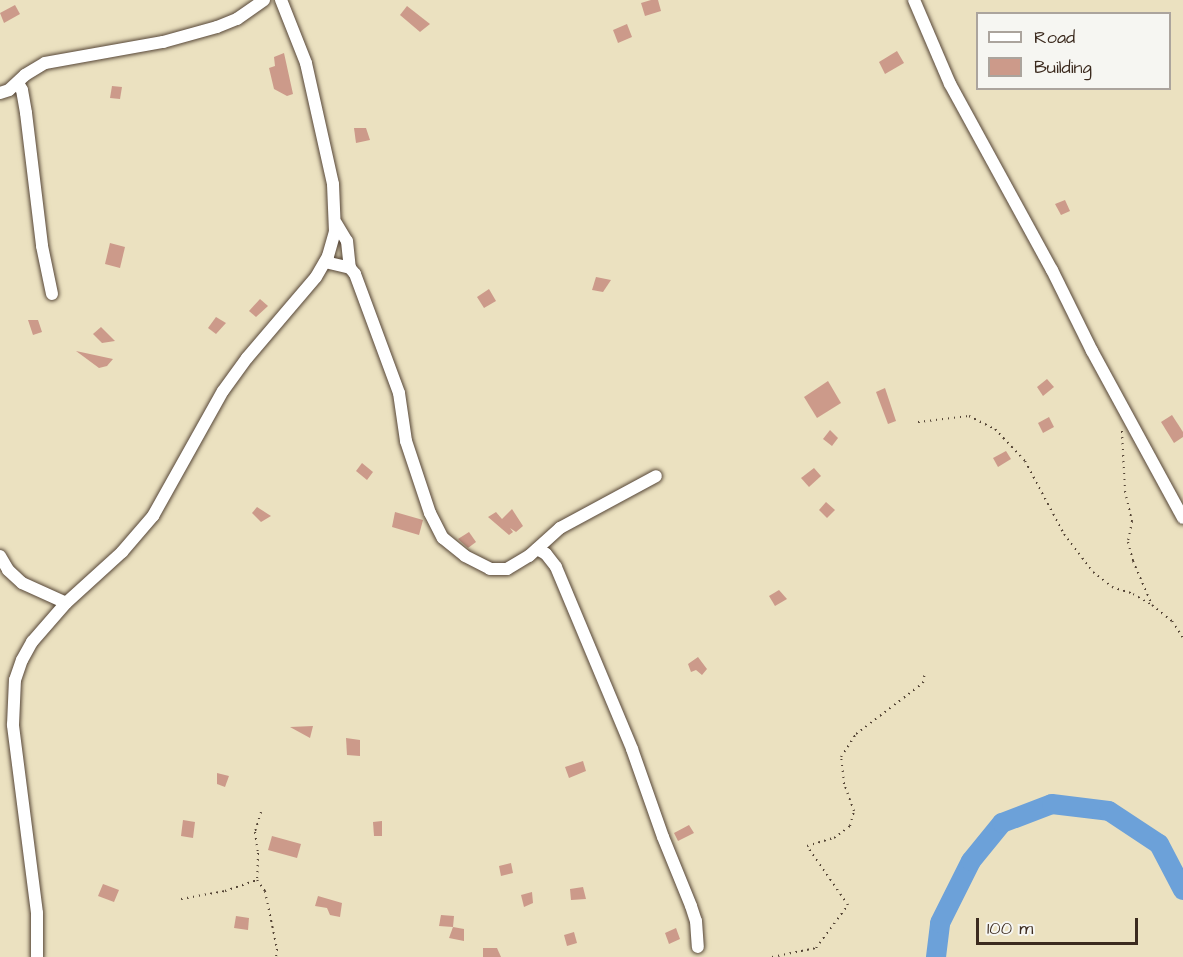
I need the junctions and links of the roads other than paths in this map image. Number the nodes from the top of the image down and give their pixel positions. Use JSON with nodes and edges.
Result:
{"nodes":[{"id":1,"x":264,"y":0,"type":"edge"},
{"id":2,"x":281,"y":0,"type":"edge"},
{"id":3,"x":914,"y":0,"type":"edge"},
{"id":4,"x":18,"y":83,"type":"junction"},
{"id":5,"x":0,"y":93,"type":"edge"},
{"id":6,"x":336,"y":223,"type":"junction"},
{"id":7,"x":325,"y":262,"type":"junction"},
{"id":8,"x":350,"y":268,"type":"junction"},
{"id":9,"x":52,"y":294,"type":"dead end"},
{"id":10,"x":656,"y":476,"type":"dead end"},
{"id":11,"x":1183,"y":518,"type":"edge"},
{"id":12,"x":537,"y":549,"type":"junction"},
{"id":13,"x":0,"y":556,"type":"edge"},
{"id":14,"x":66,"y":603,"type":"junction"},
{"id":15,"x":698,"y":947,"type":"dead end"},
{"id":16,"x":37,"y":957,"type":"edge"}],
"edges":[{"from":1,"to":4,"type":"street"},
{"from":2,"to":6,"type":"street"},
{"from":3,"to":11,"type":"street"},
{"from":4,"to":5,"type":"street"},
{"from":4,"to":9,"type":"street"},
{"from":6,"to":7,"type":"street"},
{"from":6,"to":8,"type":"street"},
{"from":7,"to":8,"type":"street"},
{"from":7,"to":14,"type":"street"},
{"from":8,"to":12,"type":"street"},
{"from":10,"to":12,"type":"street"},
{"from":12,"to":15,"type":"street"},
{"from":13,"to":14,"type":"street"},
{"from":14,"to":16,"type":"street"}]}
